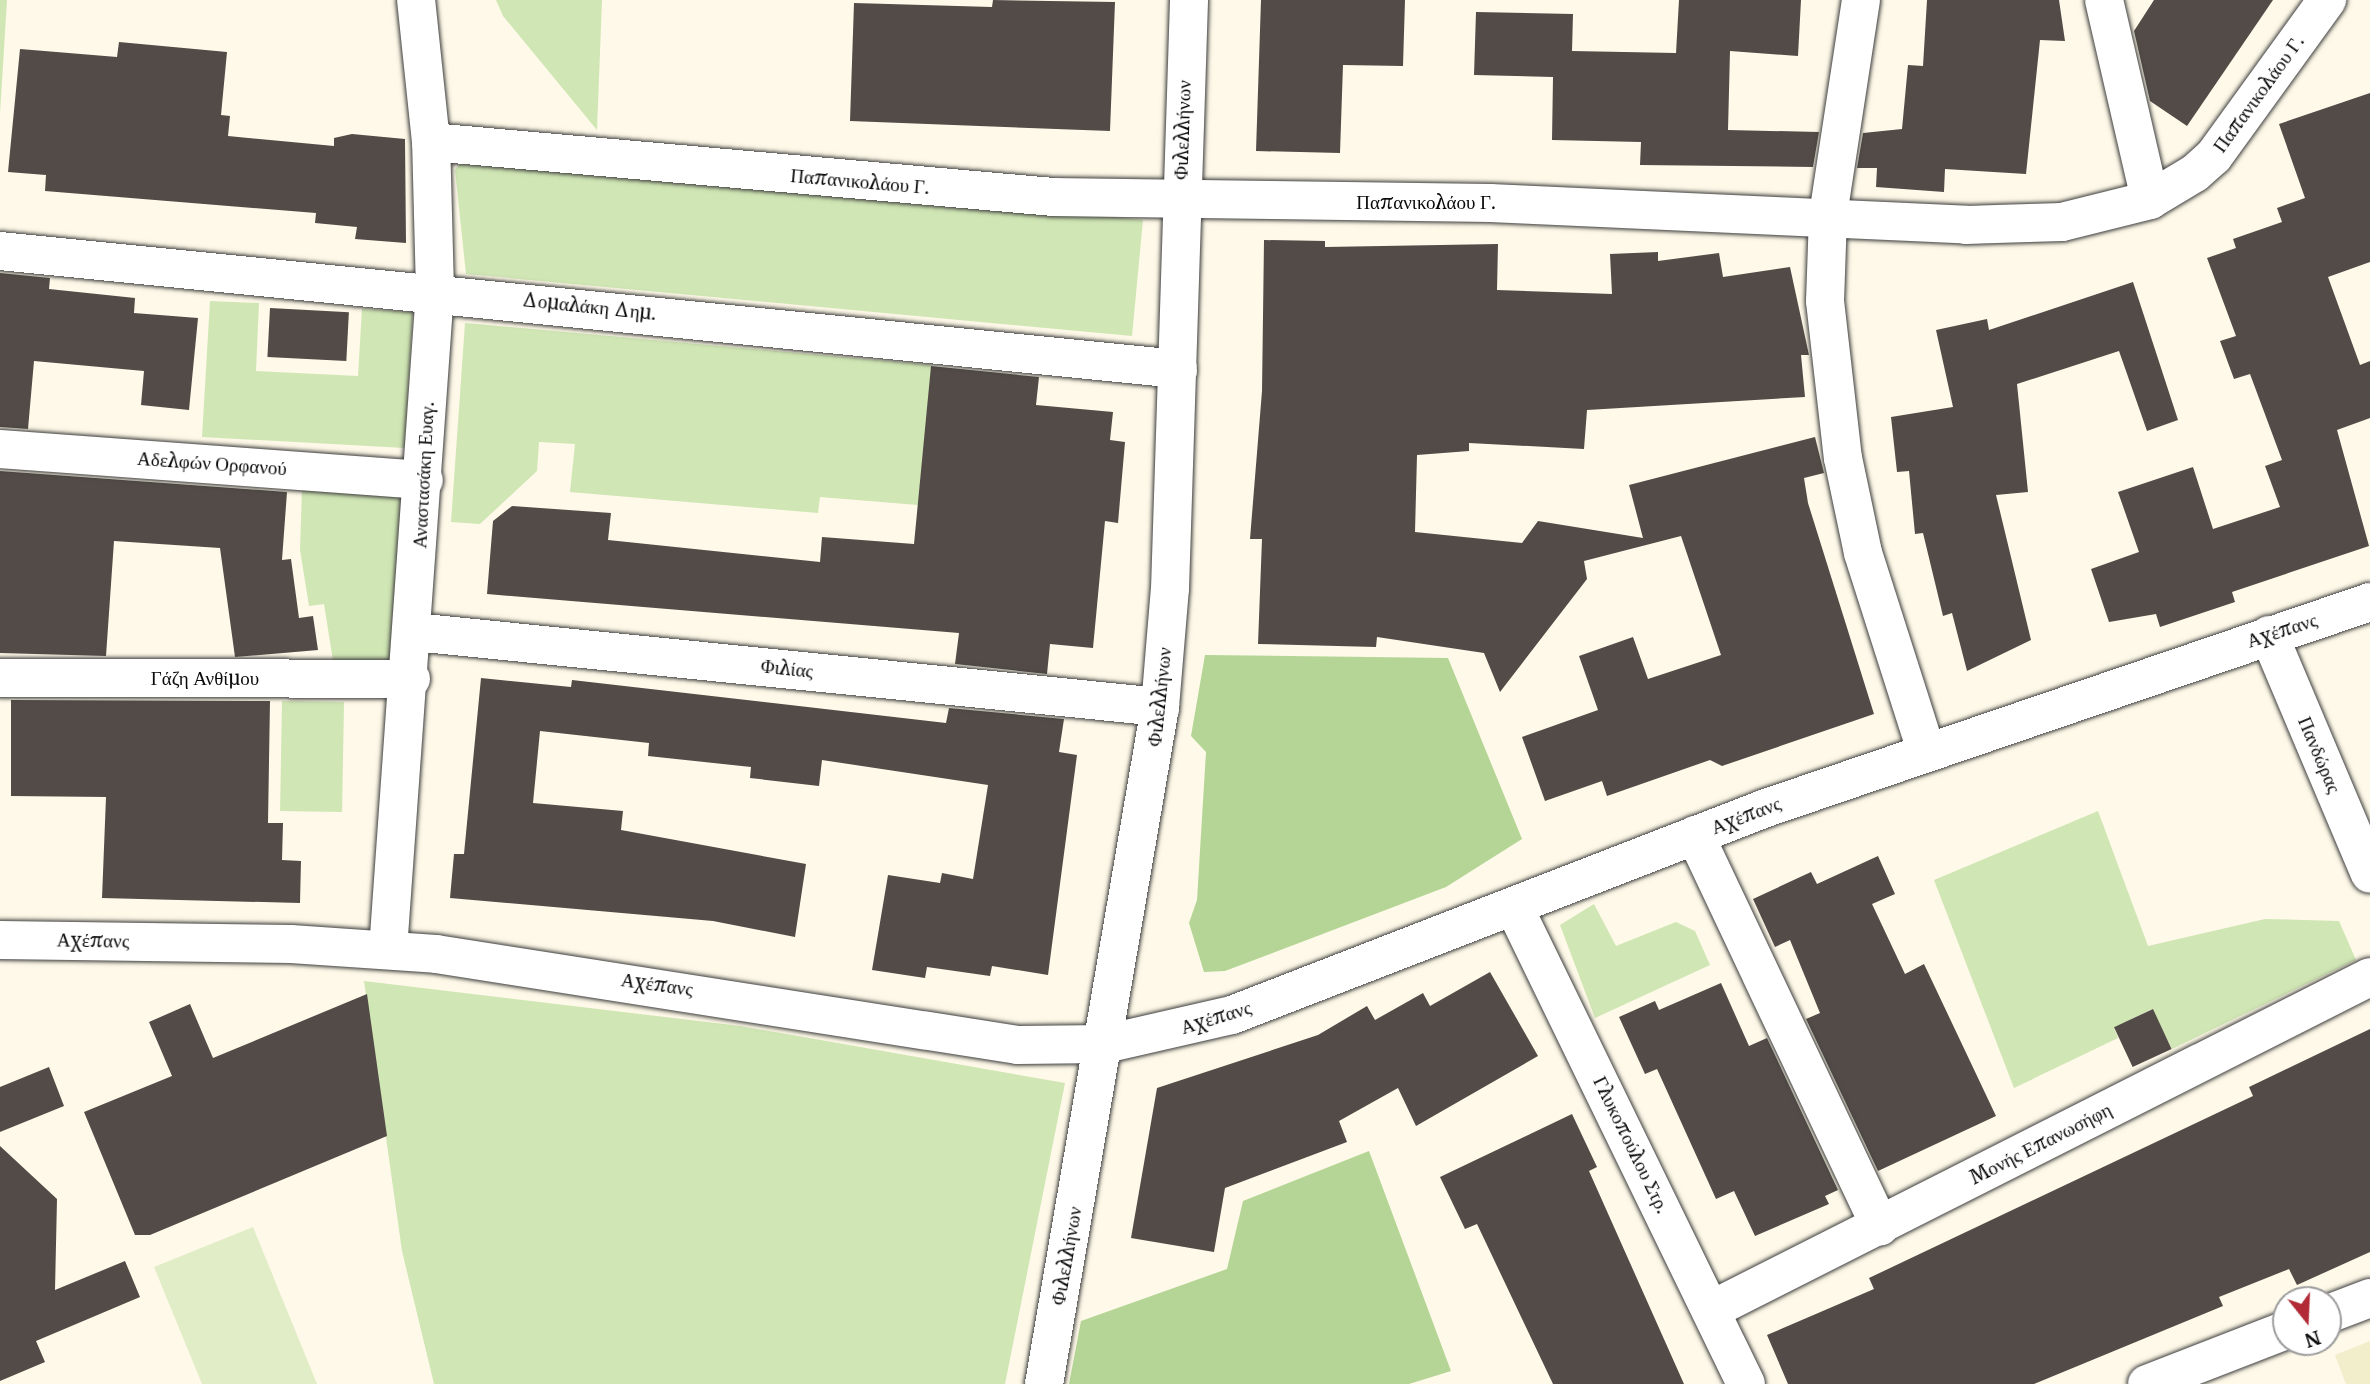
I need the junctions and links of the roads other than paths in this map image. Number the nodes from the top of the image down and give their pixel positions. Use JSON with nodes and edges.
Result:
{"nodes":[{"id":1,"x":416,"y":0,"type":"edge"},
{"id":2,"x":1189,"y":0,"type":"edge"},
{"id":3,"x":1861,"y":0,"type":"edge"},
{"id":4,"x":2104,"y":0,"type":"edge"},
{"id":5,"x":2328,"y":0,"type":"edge"},
{"id":6,"x":431,"y":142,"type":"junction"},
{"id":7,"x":2150,"y":200,"type":"junction"},
{"id":8,"x":1180,"y":201,"type":"junction"},
{"id":9,"x":1828,"y":216,"type":"junction"},
{"id":10,"x":0,"y":251,"type":"edge"},
{"id":11,"x":435,"y":291,"type":"junction"},
{"id":12,"x":1178,"y":369,"type":"junction"},
{"id":13,"x":0,"y":449,"type":"edge"},
{"id":14,"x":424,"y":480,"type":"junction"},
{"id":15,"x":2370,"y":602,"type":"edge"},
{"id":16,"x":414,"y":632,"type":"junction"},
{"id":17,"x":2269,"y":635,"type":"junction"},
{"id":18,"x":0,"y":678,"type":"edge"},
{"id":19,"x":411,"y":679,"type":"junction"},
{"id":20,"x":1160,"y":707,"type":"junction"},
{"id":21,"x":1926,"y":751,"type":"junction"},
{"id":22,"x":1695,"y":835,"type":"junction"},
{"id":23,"x":2370,"y":874,"type":"edge"},
{"id":24,"x":1514,"y":907,"type":"junction"},
{"id":25,"x":0,"y":940,"type":"edge"},
{"id":26,"x":388,"y":950,"type":"junction"},
{"id":27,"x":2370,"y":976,"type":"edge"},
{"id":28,"x":1105,"y":1044,"type":"junction"},
{"id":29,"x":1880,"y":1227,"type":"junction"},
{"id":30,"x":2370,"y":1298,"type":"edge"},
{"id":31,"x":2342,"y":1309,"type":"edge"},
{"id":32,"x":1711,"y":1310,"type":"junction"},
{"id":33,"x":2272,"y":1335,"type":"edge"},
{"id":34,"x":1044,"y":1384,"type":"edge"},
{"id":35,"x":1746,"y":1384,"type":"edge"},
{"id":36,"x":2147,"y":1384,"type":"edge"}],
"edges":[{"from":1,"to":6,"type":"street","name":"Αναστασάκη Ευαγ."},
{"from":2,"to":8,"type":"street","name":"Φιλελλήνων"},
{"from":3,"to":9,"type":"street"},
{"from":4,"to":7,"type":"street"},
{"from":5,"to":7,"type":"street","name":"Παπανικολάου Γ."},
{"from":6,"to":8,"type":"street","name":"Παπανικολάου Γ."},
{"from":6,"to":11,"type":"street","name":"Αναστασάκη Ευαγ."},
{"from":7,"to":9,"type":"street","name":"Παπανικολάου Γ."},
{"from":8,"to":9,"type":"street","name":"Παπανικολάου Γ."},
{"from":8,"to":12,"type":"street","name":"Φιλελλήνων"},
{"from":9,"to":21,"type":"street"},
{"from":10,"to":11,"type":"street","name":"Δομαλάκη Δημ."},
{"from":11,"to":12,"type":"street","name":"Δομαλάκη Δημ."},
{"from":11,"to":14,"type":"street","name":"Αναστασάκη Ευαγ."},
{"from":12,"to":20,"type":"street","name":"Φιλελλήνων"},
{"from":13,"to":14,"type":"street","name":"Αδελφών Ορφανού"},
{"from":14,"to":16,"type":"street","name":"Αναστασάκη Ευαγ."},
{"from":15,"to":17,"type":"street","name":"Αχέπανς"},
{"from":16,"to":19,"type":"street","name":"Αναστασάκη Ευαγ."},
{"from":16,"to":20,"type":"street","name":"Φιλίας"},
{"from":17,"to":21,"type":"street","name":"Αχέπανς"},
{"from":17,"to":23,"type":"street","name":"Πανδώρας"},
{"from":18,"to":19,"type":"street","name":"Γάζη Ανθίμου"},
{"from":19,"to":26,"type":"street","name":"Αναστασάκη Ευαγ."},
{"from":20,"to":28,"type":"street","name":"Φιλελλήνων"},
{"from":21,"to":22,"type":"street","name":"Αχέπανς"},
{"from":22,"to":24,"type":"street","name":"Αχέπανς"},
{"from":22,"to":29,"type":"street"},
{"from":24,"to":28,"type":"street","name":"Αχέπανς"},
{"from":24,"to":32,"type":"street","name":"Γλυκοπούλου Στρ."},
{"from":25,"to":26,"type":"street","name":"Αχέπανς"},
{"from":26,"to":28,"type":"street","name":"Αχέπανς"},
{"from":27,"to":29,"type":"street","name":"Μονής Επανωσήφη"},
{"from":28,"to":34,"type":"street","name":"Φιλελλήνων"},
{"from":29,"to":32,"type":"street","name":"Μονής Επανωσήφη"},
{"from":30,"to":31,"type":"street"},
{"from":32,"to":35,"type":"street","name":"Γλυκοπούλου Στρ."},
{"from":33,"to":36,"type":"street"}]}
